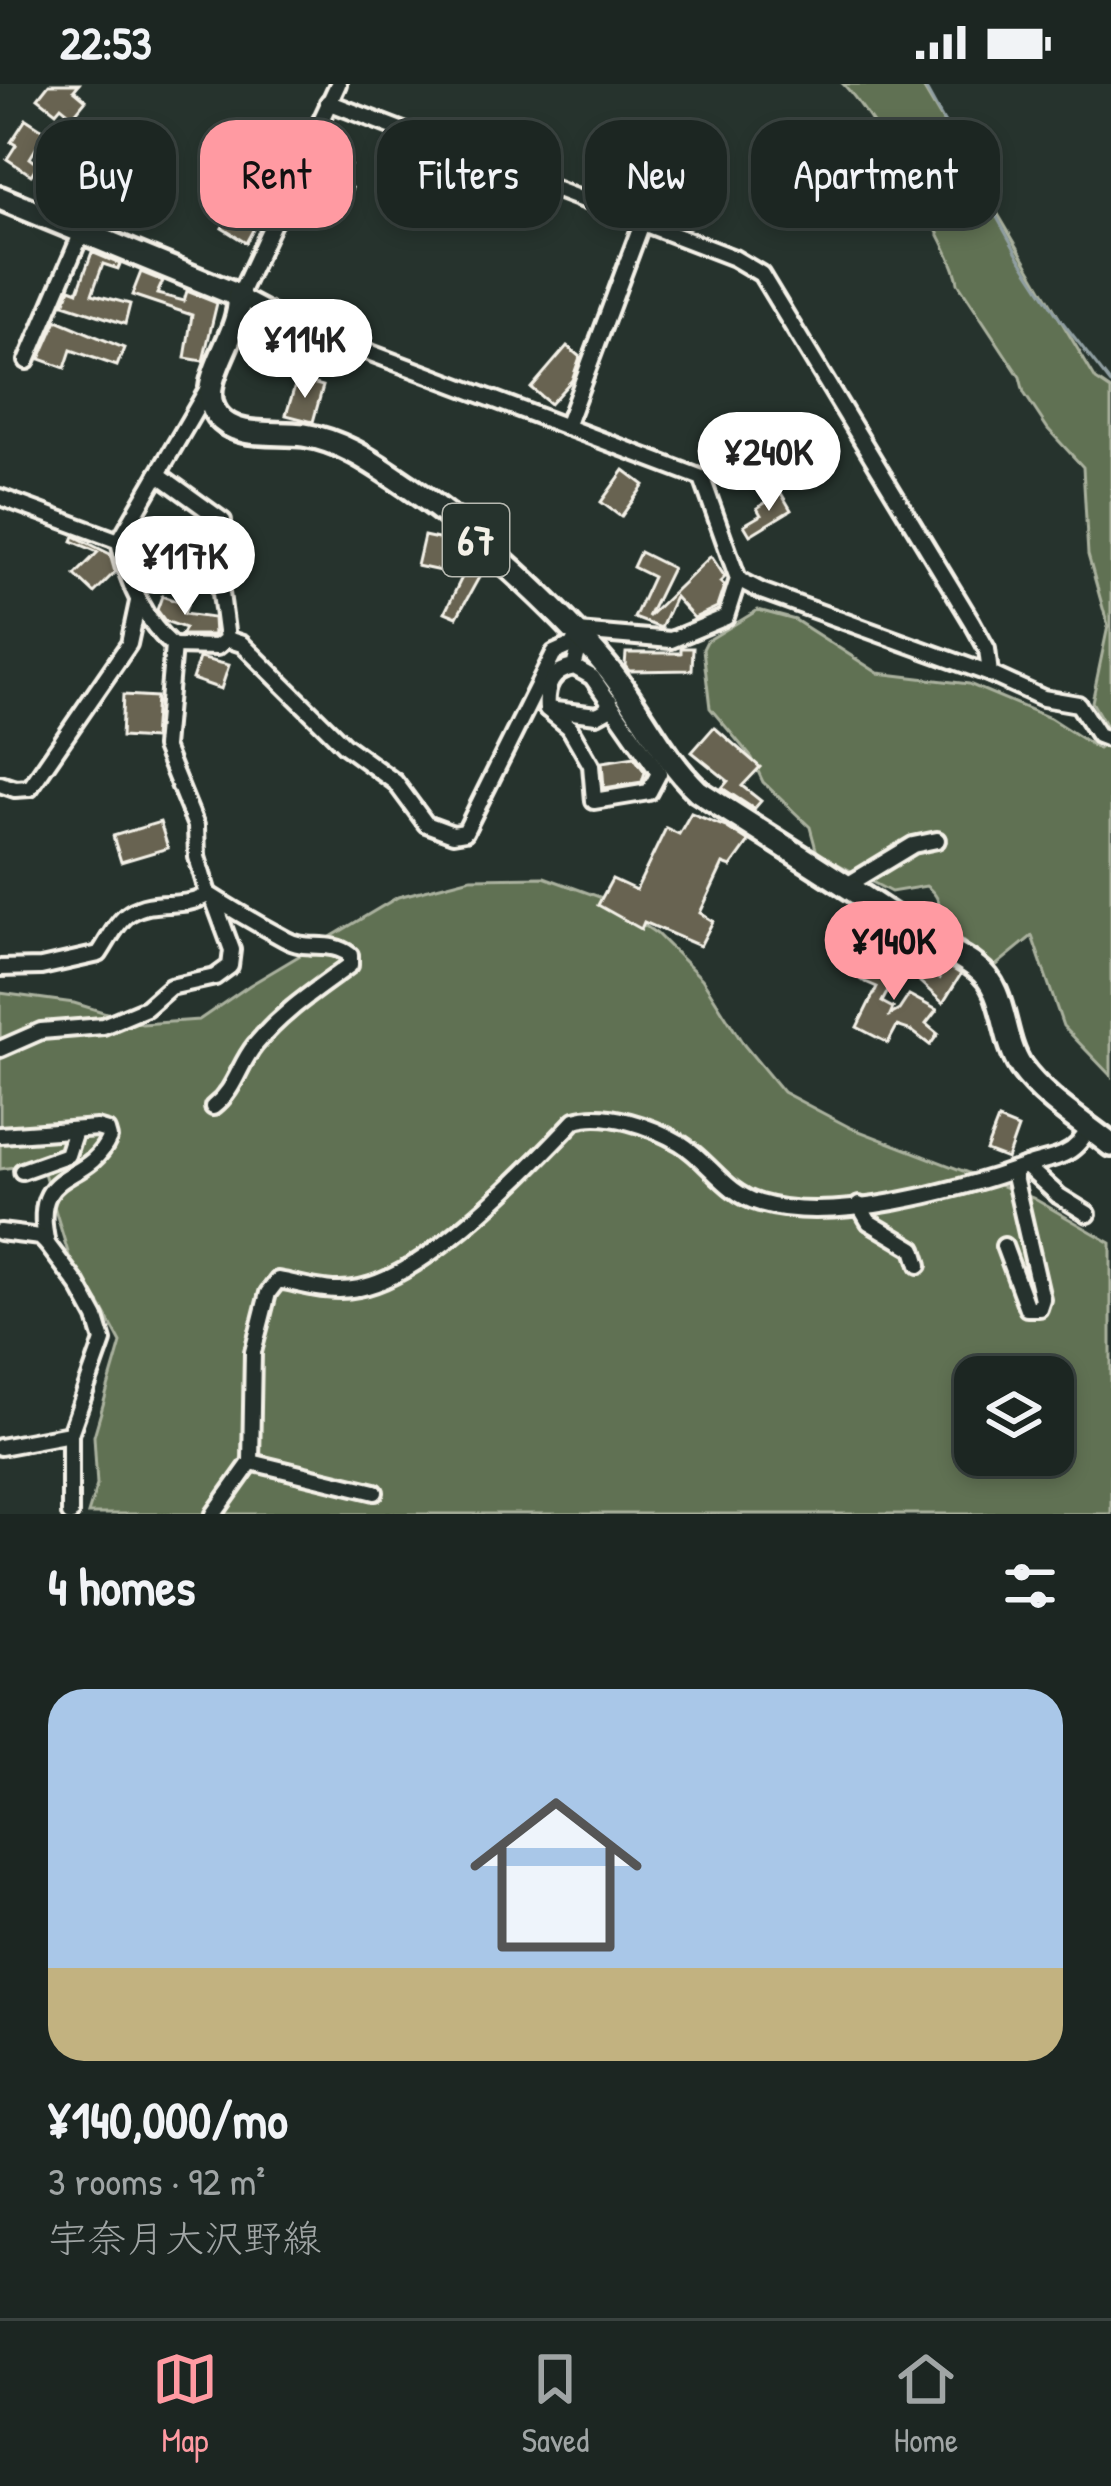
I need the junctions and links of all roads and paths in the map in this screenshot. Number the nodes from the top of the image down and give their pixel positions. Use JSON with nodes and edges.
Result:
{"nodes":[{"id":1,"x":338,"y":84,"type":"edge"},
{"id":2,"x":328,"y":101,"type":"junction"},
{"id":3,"x":0,"y":198,"type":"edge"},
{"id":4,"x":585,"y":202,"type":"edge"},
{"id":5,"x":641,"y":228,"type":"edge"},
{"id":6,"x":653,"y":228,"type":"edge"},
{"id":7,"x":82,"y":232,"type":"junction"},
{"id":8,"x":239,"y":296,"type":"junction"},
{"id":9,"x":27,"y":361,"type":"dead end"},
{"id":10,"x":209,"y":388,"type":"junction"},
{"id":11,"x":566,"y":427,"type":"junction"},
{"id":12,"x":158,"y":474,"type":"junction"},
{"id":13,"x":0,"y":497,"type":"edge"},
{"id":14,"x":119,"y":541,"type":"junction"},
{"id":15,"x":738,"y":579,"type":"junction"},
{"id":16,"x":138,"y":602,"type":"junction"},
{"id":17,"x":577,"y":636,"type":"junction"},
{"id":18,"x":227,"y":640,"type":"junction"},
{"id":19,"x":173,"y":646,"type":"junction"},
{"id":20,"x":574,"y":667,"type":"junction"},
{"id":21,"x":990,"y":674,"type":"junction"},
{"id":22,"x":610,"y":701,"type":"junction"},
{"id":23,"x":547,"y":709,"type":"junction"},
{"id":24,"x":1111,"y":740,"type":"edge"},
{"id":25,"x":0,"y":784,"type":"edge"},
{"id":26,"x":938,"y":840,"type":"dead end"},
{"id":27,"x":847,"y":885,"type":"junction"},
{"id":28,"x":208,"y":894,"type":"junction"},
{"id":29,"x":0,"y":968,"type":"edge"},
{"id":30,"x":0,"y":1049,"type":"edge"},
{"id":31,"x":213,"y":1107,"type":"dead end"},
{"id":32,"x":1089,"y":1128,"type":"junction"},
{"id":33,"x":75,"y":1130,"type":"junction"},
{"id":34,"x":0,"y":1135,"type":"edge"},
{"id":35,"x":1110,"y":1143,"type":"edge"},
{"id":36,"x":1020,"y":1169,"type":"junction"},
{"id":37,"x":22,"y":1171,"type":"dead end"},
{"id":38,"x":859,"y":1205,"type":"junction"},
{"id":39,"x":1088,"y":1214,"type":"dead end"},
{"id":40,"x":0,"y":1232,"type":"edge"},
{"id":41,"x":47,"y":1244,"type":"junction"},
{"id":42,"x":1004,"y":1246,"type":"dead end"},
{"id":43,"x":919,"y":1264,"type":"dead end"},
{"id":44,"x":70,"y":1434,"type":"junction"},
{"id":45,"x":0,"y":1447,"type":"edge"},
{"id":46,"x":251,"y":1462,"type":"junction"},
{"id":47,"x":374,"y":1492,"type":"dead end"},
{"id":48,"x":70,"y":1514,"type":"edge"},
{"id":49,"x":214,"y":1514,"type":"edge"}],
"edges":[{"from":1,"to":2,"type":"street"},
{"from":2,"to":4,"type":"street"},
{"from":2,"to":8,"type":"street"},
{"from":3,"to":7,"type":"main road"},
{"from":5,"to":11,"type":"street"},
{"from":6,"to":21,"type":"street"},
{"from":7,"to":8,"type":"main road"},
{"from":7,"to":9,"type":"street"},
{"from":8,"to":10,"type":"main road"},
{"from":8,"to":11,"type":"street"},
{"from":10,"to":12,"type":"street"},
{"from":10,"to":17,"type":"main road","number":"67"},
{"from":11,"to":15,"type":"street"},
{"from":12,"to":14,"type":"street"},
{"from":12,"to":18,"type":"street"},
{"from":13,"to":14,"type":"street"},
{"from":14,"to":16,"type":"street"},
{"from":15,"to":17,"type":"street"},
{"from":15,"to":21,"type":"street"},
{"from":16,"to":19,"type":"street"},
{"from":16,"to":25,"type":"street"},
{"from":17,"to":18,"type":"street"},
{"from":17,"to":20,"type":"street"},
{"from":17,"to":27,"type":"main road","number":"67"},
{"from":18,"to":19,"type":"street"},
{"from":19,"to":28,"type":"street"},
{"from":20,"to":22,"type":"street"},
{"from":20,"to":23,"type":"street"},
{"from":21,"to":24,"type":"street"},
{"from":22,"to":23,"type":"street"},
{"from":22,"to":23,"type":"street"},
{"from":26,"to":27,"type":"street"},
{"from":27,"to":32,"type":"main road","number":"67"},
{"from":28,"to":29,"type":"street"},
{"from":28,"to":30,"type":"street"},
{"from":28,"to":31,"type":"street"},
{"from":32,"to":35,"type":"main road","number":"67"},
{"from":32,"to":36,"type":"street"},
{"from":33,"to":34,"type":"street"},
{"from":33,"to":37,"type":"street"},
{"from":33,"to":41,"type":"street"},
{"from":36,"to":38,"type":"street"},
{"from":36,"to":39,"type":"street"},
{"from":36,"to":42,"type":"street"},
{"from":38,"to":43,"type":"street"},
{"from":38,"to":46,"type":"street"},
{"from":40,"to":41,"type":"street"},
{"from":41,"to":44,"type":"street"},
{"from":44,"to":45,"type":"street"},
{"from":44,"to":48,"type":"street"},
{"from":46,"to":47,"type":"street"},
{"from":46,"to":49,"type":"street"}]}
